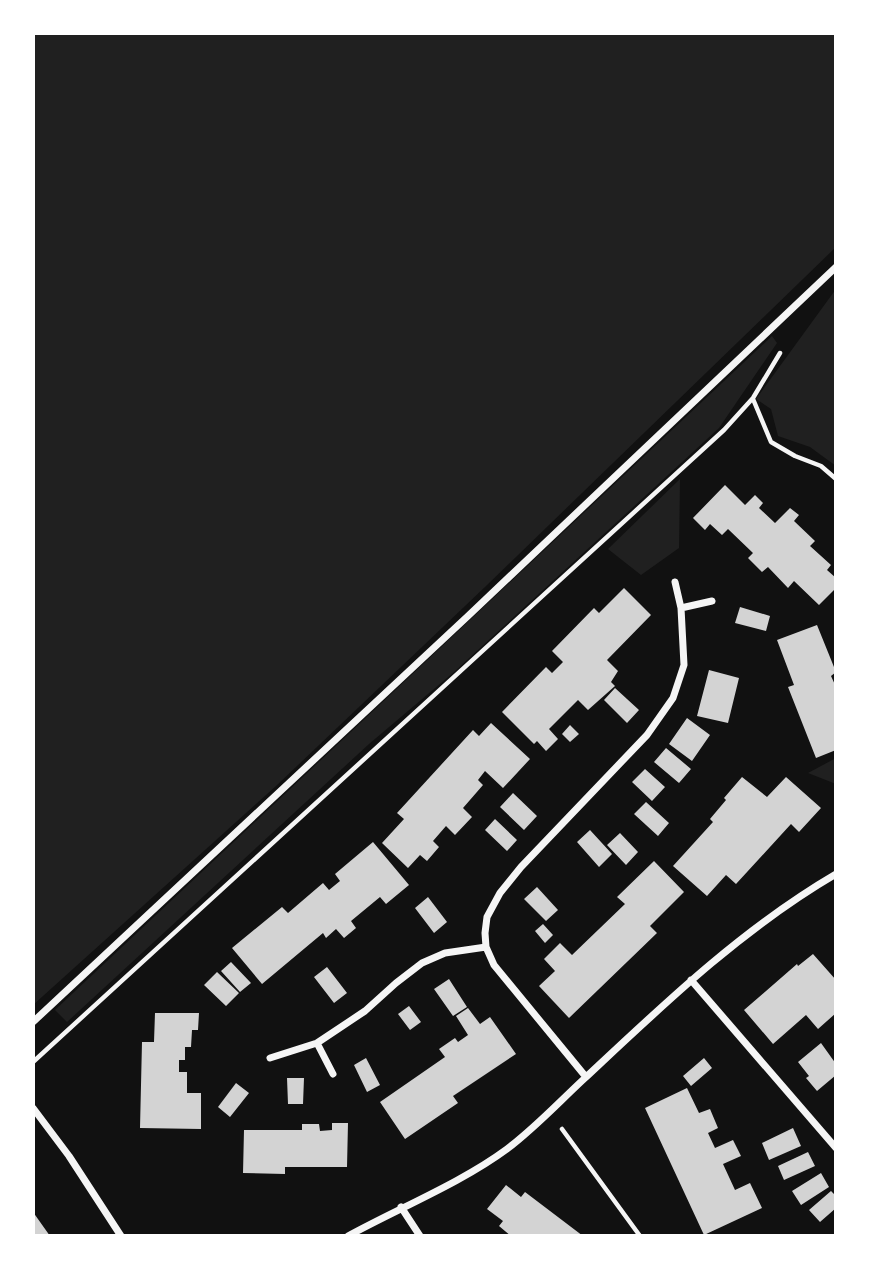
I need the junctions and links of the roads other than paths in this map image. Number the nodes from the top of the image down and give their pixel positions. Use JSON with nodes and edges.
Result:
{"nodes":[{"id":1,"x":836,"y":267,"type":"edge"},
{"id":2,"x":675,"y":582,"type":"dead end"},
{"id":3,"x":712,"y":601,"type":"dead end"},
{"id":4,"x":681,"y":608,"type":"junction"},
{"id":5,"x":836,"y":874,"type":"edge"},
{"id":6,"x":486,"y":947,"type":"junction"},
{"id":7,"x":691,"y":980,"type":"junction"},
{"id":8,"x":33,"y":1022,"type":"edge"},
{"id":9,"x":317,"y":1043,"type":"junction"},
{"id":10,"x":270,"y":1058,"type":"dead end"},
{"id":11,"x":333,"y":1074,"type":"dead end"},
{"id":12,"x":586,"y":1077,"type":"junction"},
{"id":13,"x":33,"y":1108,"type":"edge"},
{"id":14,"x":836,"y":1148,"type":"edge"},
{"id":15,"x":401,"y":1207,"type":"junction"},
{"id":16,"x":121,"y":1236,"type":"edge"},
{"id":17,"x":348,"y":1236,"type":"edge"},
{"id":18,"x":420,"y":1236,"type":"edge"}],
"edges":[{"from":1,"to":8,"type":"street"},
{"from":2,"to":4,"type":"street"},
{"from":3,"to":4,"type":"street"},
{"from":4,"to":6,"type":"street"},
{"from":5,"to":7,"type":"street"},
{"from":6,"to":9,"type":"street"},
{"from":6,"to":12,"type":"street"},
{"from":7,"to":12,"type":"street"},
{"from":7,"to":14,"type":"street"},
{"from":9,"to":10,"type":"street"},
{"from":9,"to":11,"type":"street"},
{"from":12,"to":15,"type":"street"},
{"from":13,"to":16,"type":"street"},
{"from":15,"to":17,"type":"street"},
{"from":15,"to":18,"type":"street"}]}
